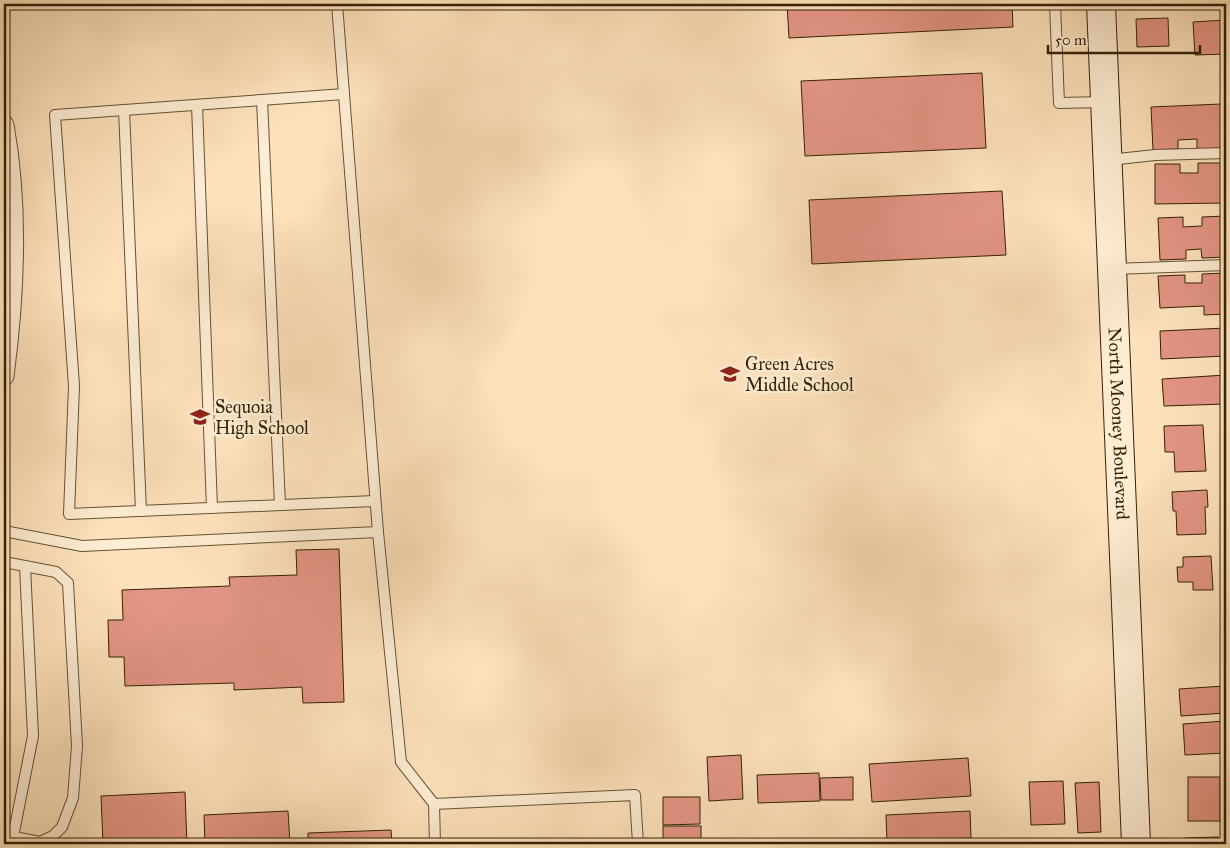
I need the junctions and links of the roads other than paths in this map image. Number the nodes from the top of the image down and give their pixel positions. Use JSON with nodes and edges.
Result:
{"nodes":[{"id":1,"x":337,"y":4,"type":"edge"},
{"id":2,"x":1055,"y":4,"type":"edge"},
{"id":3,"x":1101,"y":4,"type":"edge"},
{"id":4,"x":344,"y":94,"type":"junction"},
{"id":5,"x":262,"y":100,"type":"junction"},
{"id":6,"x":1106,"y":102,"type":"junction"},
{"id":7,"x":197,"y":105,"type":"junction"},
{"id":8,"x":124,"y":110,"type":"junction"},
{"id":9,"x":4,"y":125,"type":"edge"},
{"id":10,"x":1226,"y":153,"type":"edge"},
{"id":11,"x":1108,"y":161,"type":"junction"},
{"id":12,"x":1226,"y":265,"type":"edge"},
{"id":13,"x":1112,"y":269,"type":"junction"},
{"id":14,"x":4,"y":376,"type":"edge"},
{"id":15,"x":375,"y":501,"type":"junction"},
{"id":16,"x":280,"y":505,"type":"junction"},
{"id":17,"x":212,"y":508,"type":"junction"},
{"id":18,"x":141,"y":511,"type":"junction"},
{"id":19,"x":4,"y":531,"type":"edge"},
{"id":20,"x":378,"y":532,"type":"junction"},
{"id":21,"x":4,"y":562,"type":"edge"},
{"id":22,"x":25,"y":566,"type":"junction"},
{"id":23,"x":434,"y":804,"type":"junction"},
{"id":24,"x":8,"y":836,"type":"edge"},
{"id":25,"x":435,"y":844,"type":"edge"},
{"id":26,"x":638,"y":844,"type":"edge"},
{"id":27,"x":1136,"y":844,"type":"edge"}],
"edges":[{"from":1,"to":4,"type":"lane"},
{"from":2,"to":6,"type":"lane"},
{"from":3,"to":6,"type":"street","name":"North Mooney Boulevard"},
{"from":4,"to":5,"type":"lane"},
{"from":4,"to":15,"type":"lane"},
{"from":5,"to":7,"type":"lane"},
{"from":5,"to":16,"type":"lane"},
{"from":6,"to":11,"type":"street","name":"North Mooney Boulevard"},
{"from":7,"to":8,"type":"lane"},
{"from":7,"to":17,"type":"lane"},
{"from":8,"to":18,"type":"lane"},
{"from":8,"to":18,"type":"lane"},
{"from":9,"to":14,"type":"street"},
{"from":10,"to":11,"type":"lane"},
{"from":11,"to":13,"type":"street","name":"North Mooney Boulevard"},
{"from":12,"to":13,"type":"lane"},
{"from":13,"to":27,"type":"street","name":"North Mooney Boulevard"},
{"from":15,"to":16,"type":"lane"},
{"from":15,"to":20,"type":"lane"},
{"from":16,"to":17,"type":"lane"},
{"from":17,"to":18,"type":"lane"},
{"from":19,"to":20,"type":"lane"},
{"from":20,"to":23,"type":"lane"},
{"from":21,"to":22,"type":"lane"},
{"from":22,"to":24,"type":"lane"},
{"from":22,"to":24,"type":"lane"},
{"from":23,"to":25,"type":"lane"},
{"from":23,"to":26,"type":"lane"}]}
